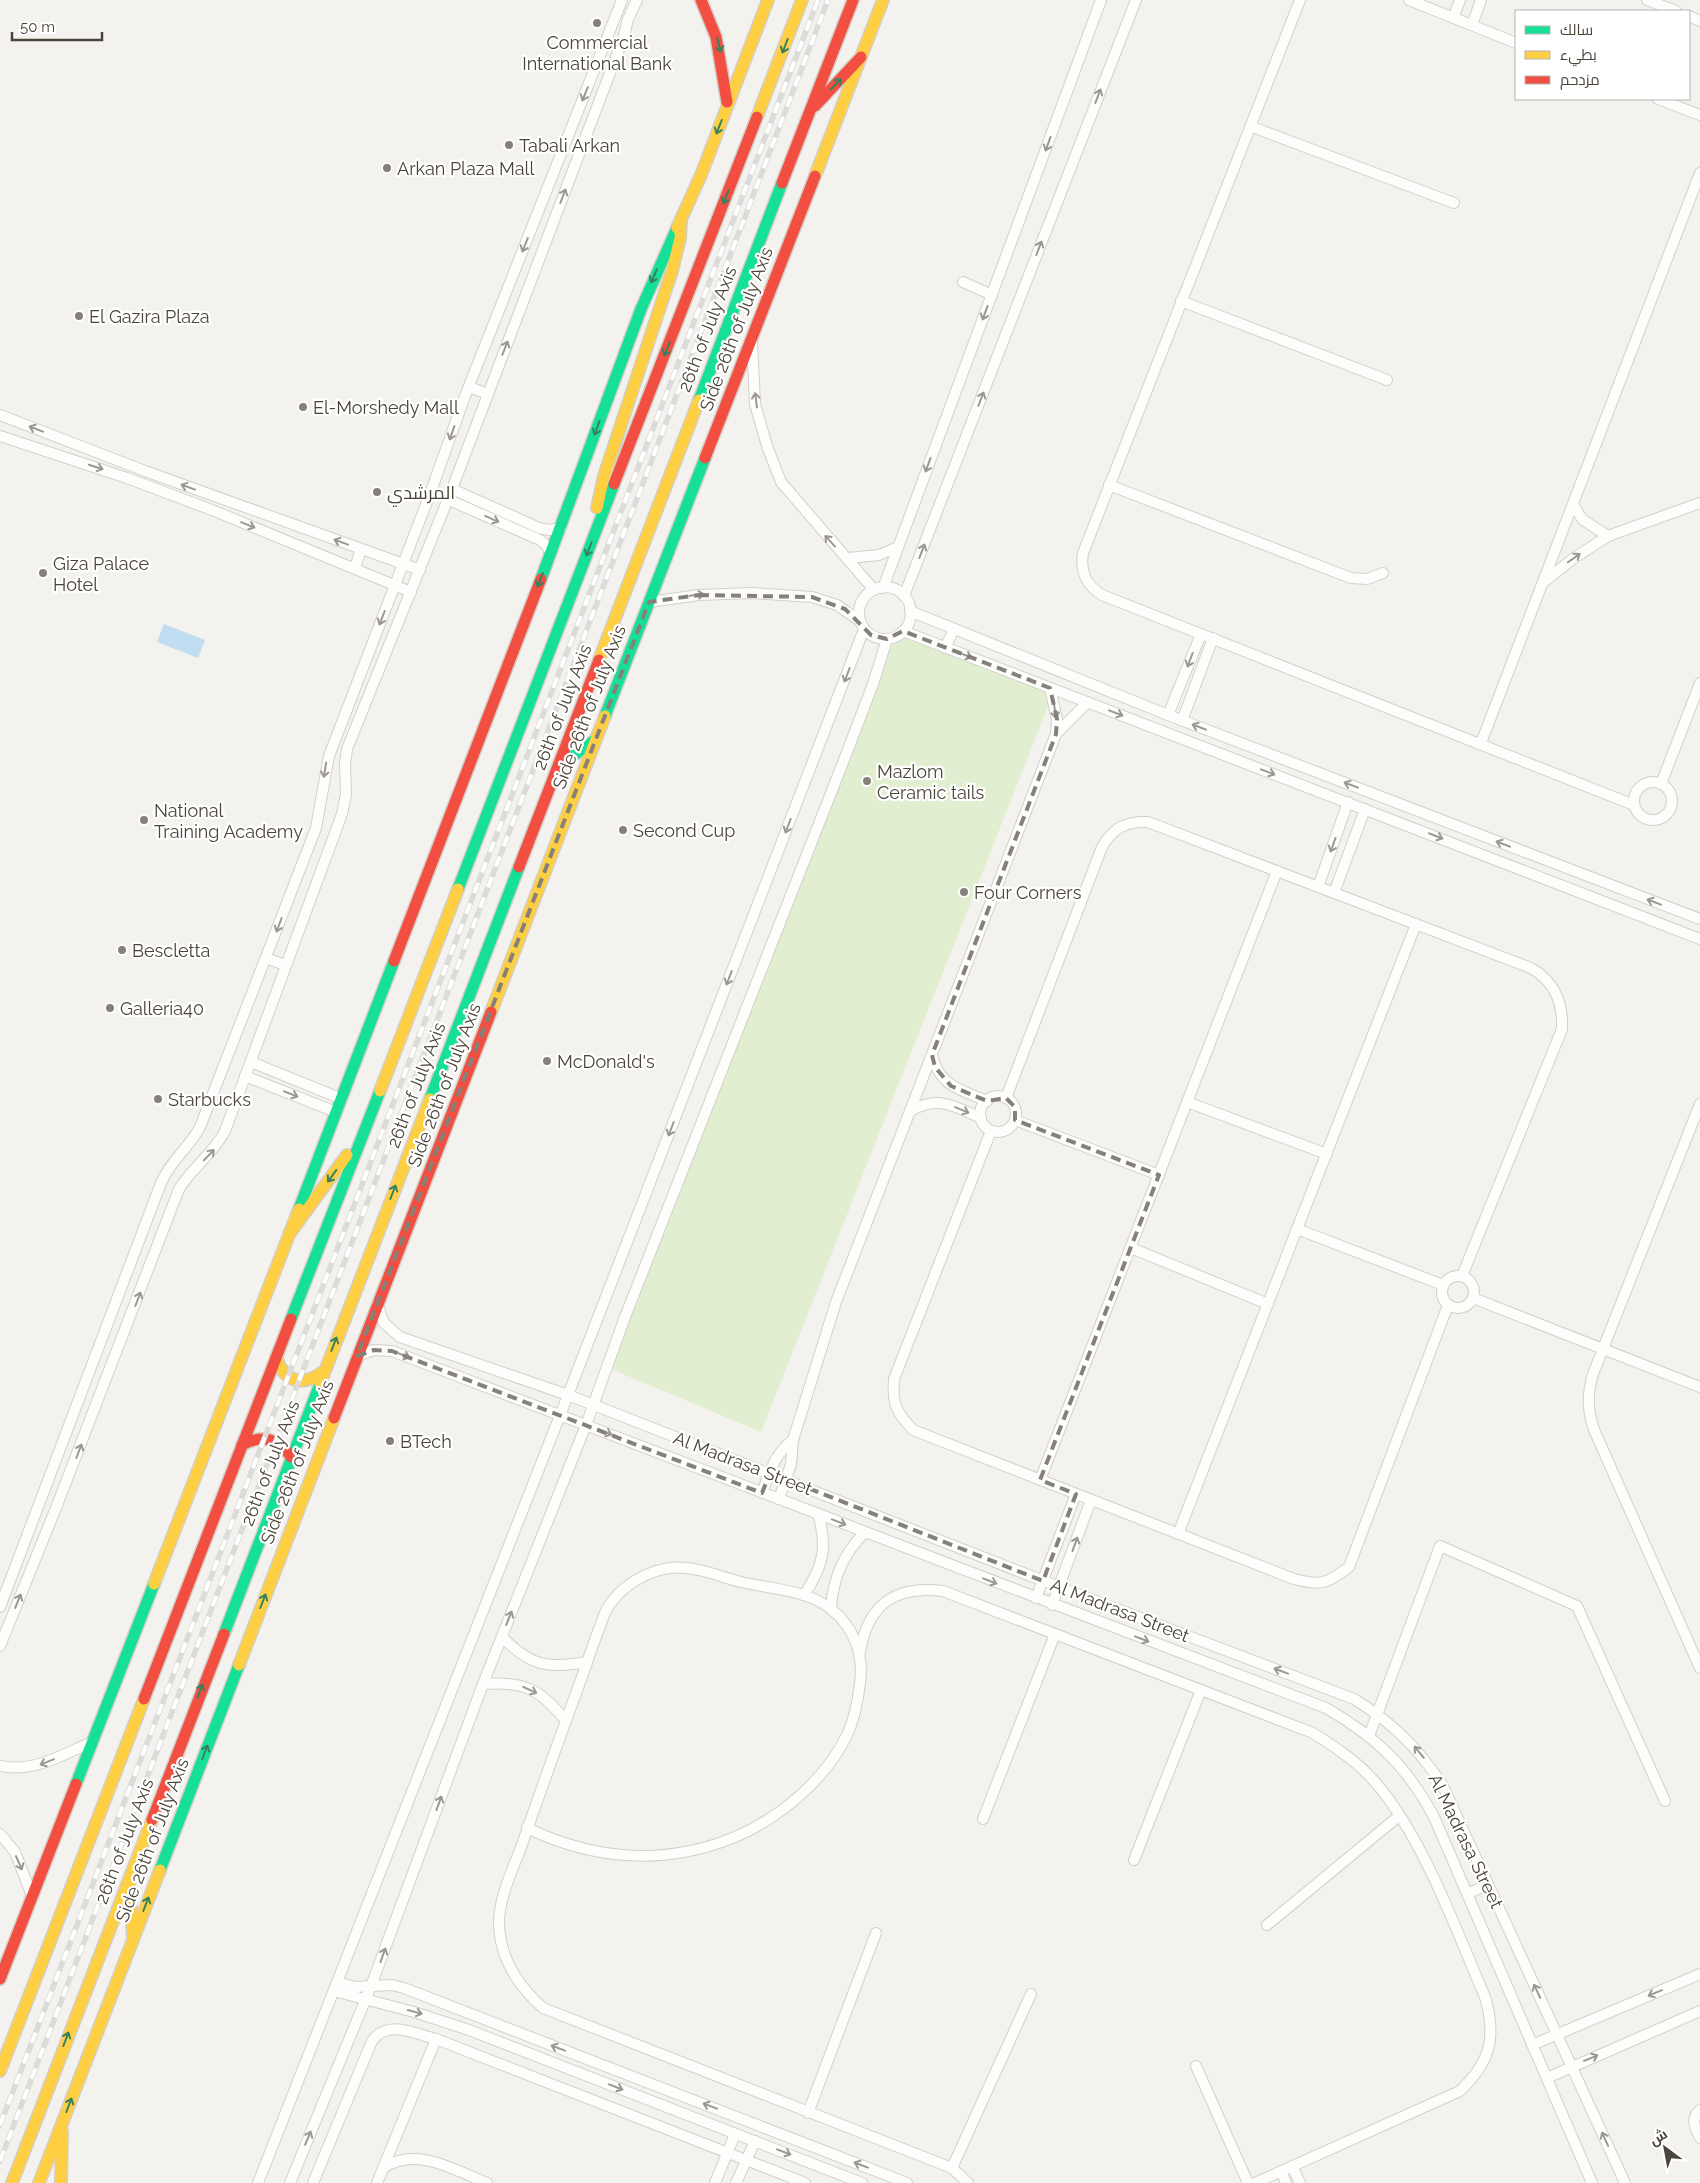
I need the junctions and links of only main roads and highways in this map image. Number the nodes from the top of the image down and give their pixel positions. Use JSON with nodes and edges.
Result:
{"nodes":[{"id":1,"x":701,"y":0,"type":"edge"},
{"id":2,"x":768,"y":0,"type":"edge"},
{"id":3,"x":802,"y":0,"type":"edge"},
{"id":4,"x":853,"y":0,"type":"edge"},
{"id":5,"x":883,"y":0,"type":"edge"},
{"id":6,"x":862,"y":57,"type":"junction"},
{"id":7,"x":728,"y":106,"type":"junction"},
{"id":8,"x":810,"y":112,"type":"junction"},
{"id":9,"x":681,"y":219,"type":"junction"},
{"id":10,"x":596,"y":530,"type":"junction"},
{"id":11,"x":595,"y":740,"type":"junction"},
{"id":12,"x":558,"y":766,"type":"junction"},
{"id":13,"x":361,"y":1136,"type":"junction"},
{"id":14,"x":290,"y":1233,"type":"junction"},
{"id":15,"x":276,"y":1356,"type":"junction"},
{"id":16,"x":324,"y":1371,"type":"junction"},
{"id":17,"x":242,"y":1444,"type":"junction"},
{"id":18,"x":290,"y":1458,"type":"junction"},
{"id":19,"x":129,"y":1875,"type":"junction"},
{"id":20,"x":133,"y":1938,"type":"junction"},
{"id":21,"x":0,"y":1979,"type":"edge"},
{"id":22,"x":0,"y":2071,"type":"edge"},
{"id":23,"x":61,"y":2124,"type":"junction"},
{"id":24,"x":12,"y":2183,"type":"edge"},
{"id":25,"x":39,"y":2183,"type":"edge"},
{"id":26,"x":61,"y":2183,"type":"edge"}],
"edges":[{"from":1,"to":7,"type":"main road","one_way":true},
{"from":2,"to":7,"type":"main road"},
{"from":3,"to":10,"type":"main road","name":"26th of July Axis","one_way":true},
{"from":4,"to":8,"type":"main road","name":"26th of July Axis"},
{"from":5,"to":6,"type":"main road","name":"Side 26th of July Axis"},
{"from":8,"to":6,"type":"main road","one_way":true},
{"from":6,"to":11,"type":"main road","name":"Side 26th of July Axis"},
{"from":7,"to":9,"type":"main road","one_way":true},
{"from":8,"to":12,"type":"main road","name":"26th of July Axis"},
{"from":9,"to":10,"type":"main road"},
{"from":9,"to":14,"type":"main road","one_way":true},
{"from":10,"to":13,"type":"main road","name":"26th of July Axis","one_way":true},
{"from":11,"to":12,"type":"main road"},
{"from":20,"to":11,"type":"main road","name":"Side 26th of July Axis","one_way":true},
{"from":16,"to":12,"type":"main road","name":"26th of July Axis","one_way":true},
{"from":13,"to":14,"type":"main road","one_way":true},
{"from":13,"to":15,"type":"main road","name":"26th of July Axis"},
{"from":14,"to":21,"type":"main road"},
{"from":15,"to":16,"type":"main road"},
{"from":15,"to":17,"type":"main road","name":"26th of July Axis"},
{"from":16,"to":18,"type":"main road","name":"26th of July Axis"},
{"from":17,"to":18,"type":"main road"},
{"from":17,"to":22,"type":"main road","name":"26th of July Axis"},
{"from":19,"to":18,"type":"main road","name":"26th of July Axis","one_way":true},
{"from":19,"to":20,"type":"main road"},
{"from":24,"to":19,"type":"main road","name":"26th of July Axis","one_way":true},
{"from":23,"to":20,"type":"main road","name":"Side 26th of July Axis","one_way":true},
{"from":23,"to":25,"type":"main road","name":"Side 26th of July Axis"},
{"from":23,"to":26,"type":"main road"}]}
